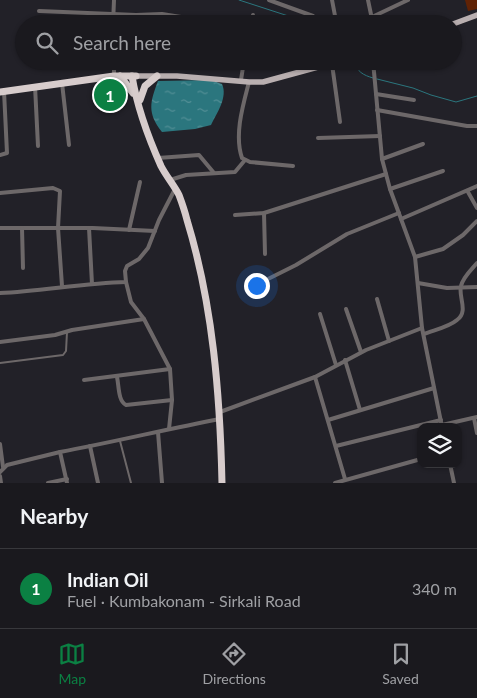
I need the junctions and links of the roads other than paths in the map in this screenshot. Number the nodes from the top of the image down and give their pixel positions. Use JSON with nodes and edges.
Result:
{"nodes":[{"id":1,"x":114,"y":0,"type":"edge"},
{"id":2,"x":269,"y":0,"type":"edge"},
{"id":3,"x":332,"y":0,"type":"edge"},
{"id":4,"x":368,"y":0,"type":"edge"},
{"id":5,"x":405,"y":0,"type":"edge"},
{"id":6,"x":39,"y":11,"type":"dead end"},
{"id":7,"x":113,"y":14,"type":"junction"},
{"id":8,"x":168,"y":15,"type":"edge"},
{"id":9,"x":310,"y":15,"type":"edge"},
{"id":10,"x":335,"y":15,"type":"edge"},
{"id":11,"x":372,"y":15,"type":"edge"},
{"id":12,"x":376,"y":15,"type":"edge"},
{"id":13,"x":477,"y":15,"type":"edge"},
{"id":14,"x":462,"y":21,"type":"edge"},
{"id":15,"x":116,"y":70,"type":"edge"},
{"id":16,"x":242,"y":70,"type":"edge"},
{"id":17,"x":309,"y":70,"type":"edge"},
{"id":18,"x":333,"y":70,"type":"edge"},
{"id":19,"x":374,"y":70,"type":"edge"},
{"id":20,"x":117,"y":76,"type":"junction"},
{"id":21,"x":134,"y":76,"type":"junction"},
{"id":22,"x":157,"y":76,"type":"junction"},
{"id":23,"x":240,"y":80,"type":"junction"},
{"id":24,"x":249,"y":82,"type":"junction"},
{"id":25,"x":62,"y":83,"type":"junction"},
{"id":26,"x":35,"y":86,"type":"junction"},
{"id":27,"x":2,"y":91,"type":"edge"},
{"id":28,"x":376,"y":94,"type":"junction"},
{"id":29,"x":138,"y":99,"type":"junction"},
{"id":30,"x":414,"y":100,"type":"dead end"},
{"id":31,"x":378,"y":110,"type":"junction"},
{"id":32,"x":340,"y":122,"type":"dead end"},
{"id":33,"x":477,"y":126,"type":"edge"},
{"id":34,"x":380,"y":136,"type":"junction"},
{"id":35,"x":318,"y":138,"type":"dead end"},
{"id":36,"x":423,"y":144,"type":"dead end"},
{"id":37,"x":69,"y":145,"type":"dead end"},
{"id":38,"x":38,"y":146,"type":"dead end"},
{"id":39,"x":0,"y":155,"type":"edge"},
{"id":40,"x":158,"y":158,"type":"junction"},
{"id":41,"x":382,"y":159,"type":"junction"},
{"id":42,"x":245,"y":160,"type":"junction"},
{"id":43,"x":293,"y":166,"type":"dead end"},
{"id":44,"x":443,"y":171,"type":"dead end"},
{"id":45,"x":214,"y":173,"type":"junction"},
{"id":46,"x":386,"y":174,"type":"junction"},
{"id":47,"x":170,"y":180,"type":"junction"},
{"id":48,"x":140,"y":182,"type":"dead end"},
{"id":49,"x":477,"y":186,"type":"edge"},
{"id":50,"x":175,"y":189,"type":"junction"},
{"id":51,"x":390,"y":189,"type":"junction"},
{"id":52,"x":468,"y":192,"type":"junction"},
{"id":53,"x":0,"y":193,"type":"edge"},
{"id":54,"x":477,"y":208,"type":"edge"},
{"id":55,"x":264,"y":213,"type":"junction"},
{"id":56,"x":398,"y":213,"type":"junction"},
{"id":57,"x":236,"y":215,"type":"dead end"},
{"id":58,"x":401,"y":218,"type":"junction"},
{"id":59,"x":477,"y":221,"type":"edge"},
{"id":60,"x":0,"y":228,"type":"edge"},
{"id":61,"x":22,"y":228,"type":"junction"},
{"id":62,"x":58,"y":228,"type":"junction"},
{"id":63,"x":89,"y":228,"type":"junction"},
{"id":64,"x":129,"y":230,"type":"junction"},
{"id":65,"x":154,"y":231,"type":"junction"},
{"id":66,"x":265,"y":254,"type":"dead end"},
{"id":67,"x":415,"y":257,"type":"junction"},
{"id":68,"x":477,"y":263,"type":"edge"},
{"id":69,"x":23,"y":268,"type":"dead end"},
{"id":70,"x":266,"y":280,"type":"dead end"},
{"id":71,"x":126,"y":282,"type":"junction"},
{"id":72,"x":418,"y":283,"type":"junction"},
{"id":73,"x":92,"y":284,"type":"junction"},
{"id":74,"x":62,"y":286,"type":"junction"},
{"id":75,"x":477,"y":287,"type":"edge"},
{"id":76,"x":460,"y":288,"type":"junction"},
{"id":77,"x":0,"y":293,"type":"edge"},
{"id":78,"x":377,"y":299,"type":"dead end"},
{"id":79,"x":346,"y":309,"type":"dead end"},
{"id":80,"x":320,"y":314,"type":"dead end"},
{"id":81,"x":144,"y":319,"type":"junction"},
{"id":82,"x":422,"y":328,"type":"junction"},
{"id":83,"x":67,"y":332,"type":"junction"},
{"id":84,"x":424,"y":334,"type":"junction"},
{"id":85,"x":0,"y":342,"type":"edge"},
{"id":86,"x":389,"y":342,"type":"junction"},
{"id":87,"x":360,"y":352,"type":"junction"},
{"id":88,"x":345,"y":360,"type":"junction"},
{"id":89,"x":0,"y":363,"type":"edge"},
{"id":90,"x":336,"y":365,"type":"junction"},
{"id":91,"x":170,"y":369,"type":"junction"},
{"id":92,"x":118,"y":377,"type":"junction"},
{"id":93,"x":315,"y":378,"type":"junction"},
{"id":94,"x":84,"y":380,"type":"dead end"},
{"id":95,"x":434,"y":388,"type":"junction"},
{"id":96,"x":172,"y":400,"type":"junction"},
{"id":97,"x":360,"y":410,"type":"junction"},
{"id":98,"x":220,"y":416,"type":"junction"},
{"id":99,"x":475,"y":418,"type":"edge"},
{"id":100,"x":328,"y":420,"type":"junction"},
{"id":101,"x":442,"y":423,"type":"edge"},
{"id":102,"x":448,"y":423,"type":"edge"},
{"id":103,"x":170,"y":429,"type":"junction"},
{"id":104,"x":417,"y":429,"type":"edge"},
{"id":105,"x":158,"y":432,"type":"junction"},
{"id":106,"x":477,"y":433,"type":"edge"},
{"id":107,"x":120,"y":441,"type":"junction"},
{"id":108,"x":0,"y":444,"type":"edge"},
{"id":109,"x":90,"y":446,"type":"junction"},
{"id":110,"x":336,"y":446,"type":"junction"},
{"id":111,"x":60,"y":452,"type":"junction"},
{"id":112,"x":417,"y":460,"type":"edge"},
{"id":113,"x":3,"y":467,"type":"junction"},
{"id":114,"x":451,"y":468,"type":"edge"},
{"id":115,"x":0,"y":472,"type":"edge"},
{"id":116,"x":0,"y":476,"type":"edge"},
{"id":117,"x":345,"y":479,"type":"junction"},
{"id":118,"x":67,"y":481,"type":"edge"},
{"id":119,"x":1,"y":483,"type":"edge"},
{"id":120,"x":48,"y":483,"type":"edge"},
{"id":121,"x":98,"y":483,"type":"edge"},
{"id":122,"x":131,"y":483,"type":"edge"},
{"id":123,"x":162,"y":483,"type":"edge"},
{"id":124,"x":222,"y":483,"type":"edge"},
{"id":125,"x":335,"y":483,"type":"edge"},
{"id":126,"x":454,"y":483,"type":"edge"}],
"edges":[{"from":1,"to":7,"type":"street"},
{"from":2,"to":9,"type":"street"},
{"from":3,"to":10,"type":"street"},
{"from":4,"to":11,"type":"street"},
{"from":5,"to":12,"type":"street"},
{"from":6,"to":7,"type":"street"},
{"from":7,"to":8,"type":"street"},
{"from":13,"to":14,"type":"main road"},
{"from":15,"to":20,"type":"street"},
{"from":16,"to":23,"type":"street"},
{"from":17,"to":24,"type":"main road"},
{"from":18,"to":32,"type":"street"},
{"from":19,"to":28,"type":"street"},
{"from":20,"to":21,"type":"highway"},
{"from":20,"to":25,"type":"highway"},
{"from":20,"to":29,"type":"highway"},
{"from":21,"to":22,"type":"main road"},
{"from":21,"to":29,"type":"highway"},
{"from":22,"to":23,"type":"main road"},
{"from":22,"to":29,"type":"highway"},
{"from":23,"to":24,"type":"main road"},
{"from":24,"to":42,"type":"street"},
{"from":25,"to":26,"type":"highway"},
{"from":25,"to":37,"type":"street"},
{"from":26,"to":27,"type":"highway"},
{"from":26,"to":38,"type":"street"},
{"from":27,"to":39,"type":"street"},
{"from":28,"to":30,"type":"street"},
{"from":28,"to":31,"type":"street"},
{"from":29,"to":40,"type":"highway"},
{"from":31,"to":33,"type":"street"},
{"from":31,"to":34,"type":"street"},
{"from":34,"to":35,"type":"street"},
{"from":34,"to":41,"type":"street"},
{"from":36,"to":41,"type":"street"},
{"from":40,"to":45,"type":"street"},
{"from":40,"to":47,"type":"highway"},
{"from":41,"to":46,"type":"street"},
{"from":42,"to":43,"type":"street"},
{"from":42,"to":45,"type":"street"},
{"from":44,"to":51,"type":"street"},
{"from":45,"to":47,"type":"street"},
{"from":46,"to":51,"type":"street"},
{"from":46,"to":55,"type":"street"},
{"from":47,"to":50,"type":"highway"},
{"from":48,"to":64,"type":"street"},
{"from":49,"to":52,"type":"street"},
{"from":50,"to":65,"type":"street"},
{"from":50,"to":98,"type":"highway"},
{"from":51,"to":56,"type":"street"},
{"from":52,"to":54,"type":"street"},
{"from":52,"to":58,"type":"street"},
{"from":53,"to":62,"type":"street"},
{"from":55,"to":57,"type":"street"},
{"from":55,"to":66,"type":"street"},
{"from":56,"to":58,"type":"street"},
{"from":56,"to":70,"type":"street"},
{"from":58,"to":67,"type":"street"},
{"from":59,"to":67,"type":"street"},
{"from":60,"to":61,"type":"street"},
{"from":61,"to":62,"type":"street"},
{"from":61,"to":69,"type":"street"},
{"from":62,"to":63,"type":"street"},
{"from":62,"to":74,"type":"street"},
{"from":63,"to":64,"type":"street"},
{"from":63,"to":73,"type":"street"},
{"from":64,"to":65,"type":"street"},
{"from":65,"to":71,"type":"street"},
{"from":67,"to":72,"type":"street"},
{"from":68,"to":76,"type":"street"},
{"from":71,"to":73,"type":"street"},
{"from":71,"to":81,"type":"street"},
{"from":72,"to":76,"type":"street"},
{"from":72,"to":82,"type":"street"},
{"from":73,"to":74,"type":"street"},
{"from":74,"to":77,"type":"street"},
{"from":75,"to":76,"type":"street"},
{"from":76,"to":84,"type":"street"},
{"from":78,"to":86,"type":"street"},
{"from":79,"to":87,"type":"street"},
{"from":80,"to":90,"type":"street"},
{"from":81,"to":83,"type":"street"},
{"from":81,"to":91,"type":"street"},
{"from":82,"to":84,"type":"street"},
{"from":82,"to":86,"type":"street"},
{"from":83,"to":85,"type":"street"},
{"from":83,"to":89,"type":"lane"},
{"from":84,"to":95,"type":"street"},
{"from":86,"to":87,"type":"street"},
{"from":87,"to":88,"type":"street"},
{"from":88,"to":90,"type":"street"},
{"from":88,"to":97,"type":"street"},
{"from":90,"to":93,"type":"street"},
{"from":91,"to":92,"type":"street"},
{"from":91,"to":96,"type":"street"},
{"from":92,"to":94,"type":"street"},
{"from":92,"to":96,"type":"street"},
{"from":93,"to":98,"type":"street"},
{"from":93,"to":100,"type":"street"},
{"from":95,"to":97,"type":"street"},
{"from":95,"to":101,"type":"street"},
{"from":96,"to":103,"type":"street"},
{"from":97,"to":100,"type":"street"},
{"from":98,"to":103,"type":"street"},
{"from":98,"to":124,"type":"highway"},
{"from":99,"to":102,"type":"street"},
{"from":99,"to":106,"type":"street"},
{"from":100,"to":110,"type":"street"},
{"from":103,"to":105,"type":"street"},
{"from":104,"to":110,"type":"street"},
{"from":105,"to":107,"type":"street"},
{"from":105,"to":123,"type":"street"},
{"from":107,"to":109,"type":"street"},
{"from":107,"to":122,"type":"lane"},
{"from":108,"to":113,"type":"street"},
{"from":109,"to":111,"type":"street"},
{"from":109,"to":121,"type":"street"},
{"from":110,"to":117,"type":"street"},
{"from":111,"to":113,"type":"street"},
{"from":111,"to":118,"type":"street"},
{"from":112,"to":117,"type":"street"},
{"from":113,"to":115,"type":"street"},
{"from":114,"to":126,"type":"street"},
{"from":116,"to":119,"type":"street"},
{"from":117,"to":125,"type":"street"},
{"from":118,"to":120,"type":"street"}]}
